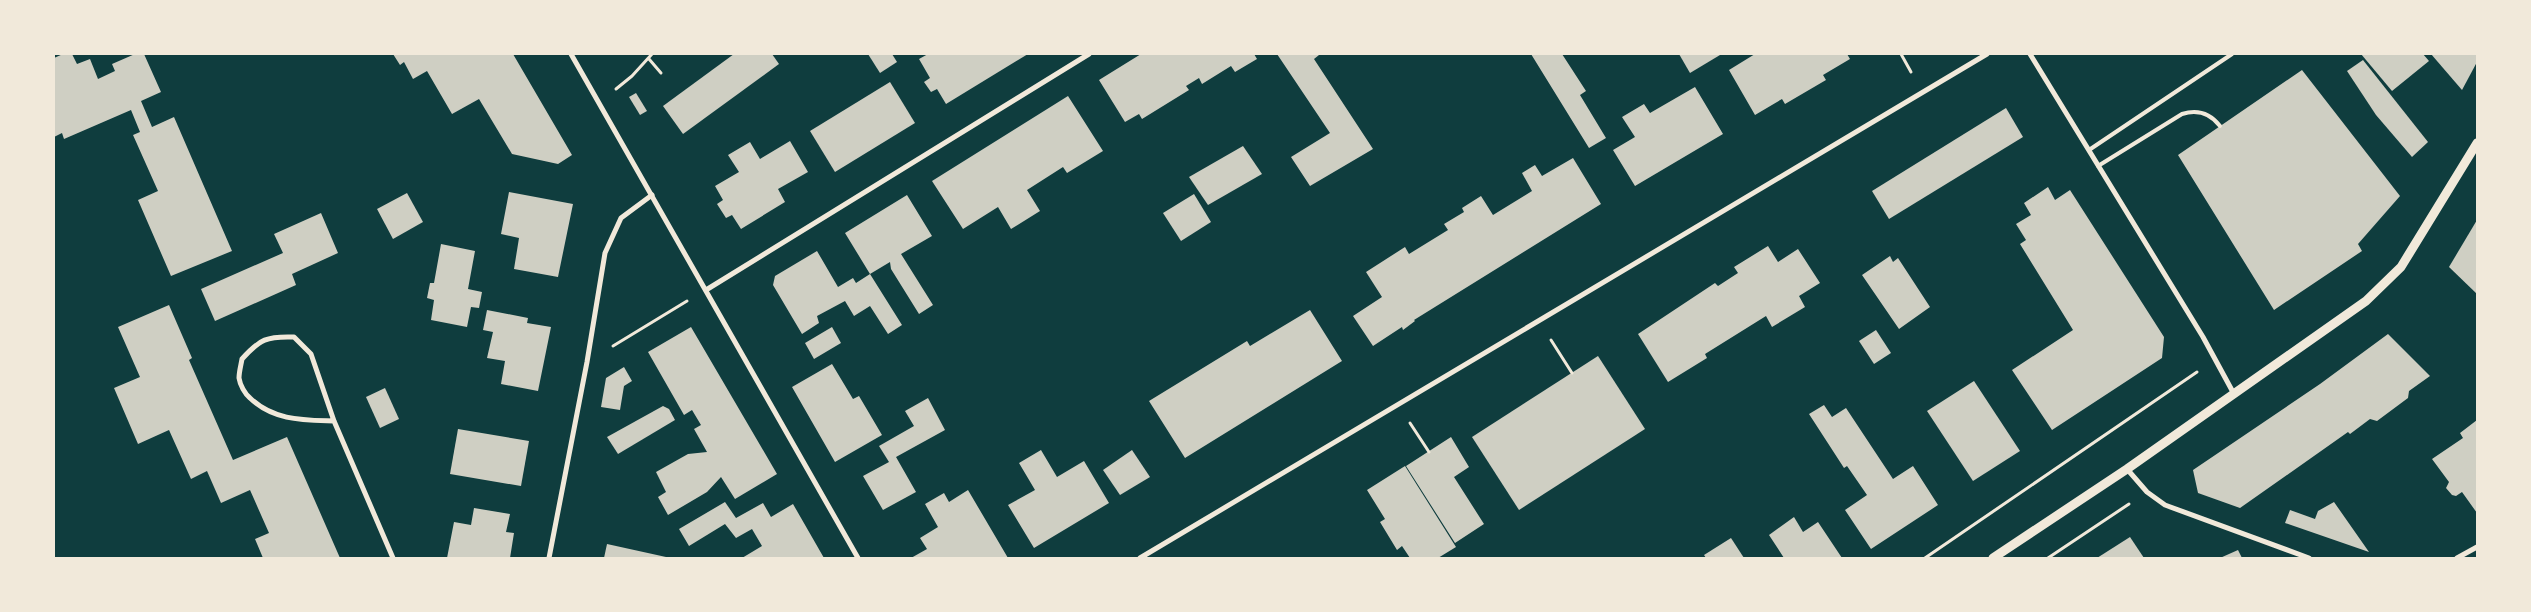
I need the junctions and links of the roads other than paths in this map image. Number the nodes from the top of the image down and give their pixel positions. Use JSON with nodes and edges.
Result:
{"nodes":[{"id":1,"x":571,"y":54,"type":"edge"},
{"id":2,"x":1089,"y":54,"type":"edge"},
{"id":3,"x":1987,"y":54,"type":"edge"},
{"id":4,"x":2030,"y":54,"type":"edge"},
{"id":5,"x":2232,"y":54,"type":"edge"},
{"id":6,"x":2220,"y":126,"type":"dead end"},
{"id":7,"x":2477,"y":143,"type":"edge"},
{"id":8,"x":2089,"y":150,"type":"junction"},
{"id":9,"x":2098,"y":166,"type":"junction"},
{"id":10,"x":652,"y":195,"type":"junction"},
{"id":11,"x":706,"y":290,"type":"junction"},
{"id":12,"x":2234,"y":394,"type":"junction"},
{"id":13,"x":334,"y":421,"type":"junction"},
{"id":14,"x":2127,"y":469,"type":"junction"},
{"id":15,"x":2477,"y":548,"type":"edge"},
{"id":16,"x":394,"y":558,"type":"edge"},
{"id":17,"x":549,"y":558,"type":"edge"},
{"id":18,"x":858,"y":558,"type":"edge"},
{"id":19,"x":1140,"y":558,"type":"edge"},
{"id":20,"x":1994,"y":558,"type":"edge"},
{"id":21,"x":2310,"y":558,"type":"edge"},
{"id":22,"x":2457,"y":558,"type":"edge"}],
"edges":[{"from":1,"to":10,"type":"street"},
{"from":2,"to":11,"type":"street"},
{"from":3,"to":19,"type":"street"},
{"from":4,"to":8,"type":"street"},
{"from":5,"to":8,"type":"lane"},
{"from":6,"to":9,"type":"lane"},
{"from":7,"to":12,"type":"street"},
{"from":8,"to":9,"type":"street"},
{"from":9,"to":12,"type":"street"},
{"from":10,"to":11,"type":"street"},
{"from":10,"to":17,"type":"street"},
{"from":11,"to":18,"type":"street"},
{"from":12,"to":14,"type":"street"},
{"from":13,"to":13,"type":"street"},
{"from":13,"to":16,"type":"street"},
{"from":14,"to":20,"type":"street"},
{"from":14,"to":21,"type":"street"},
{"from":15,"to":22,"type":"street"}]}
